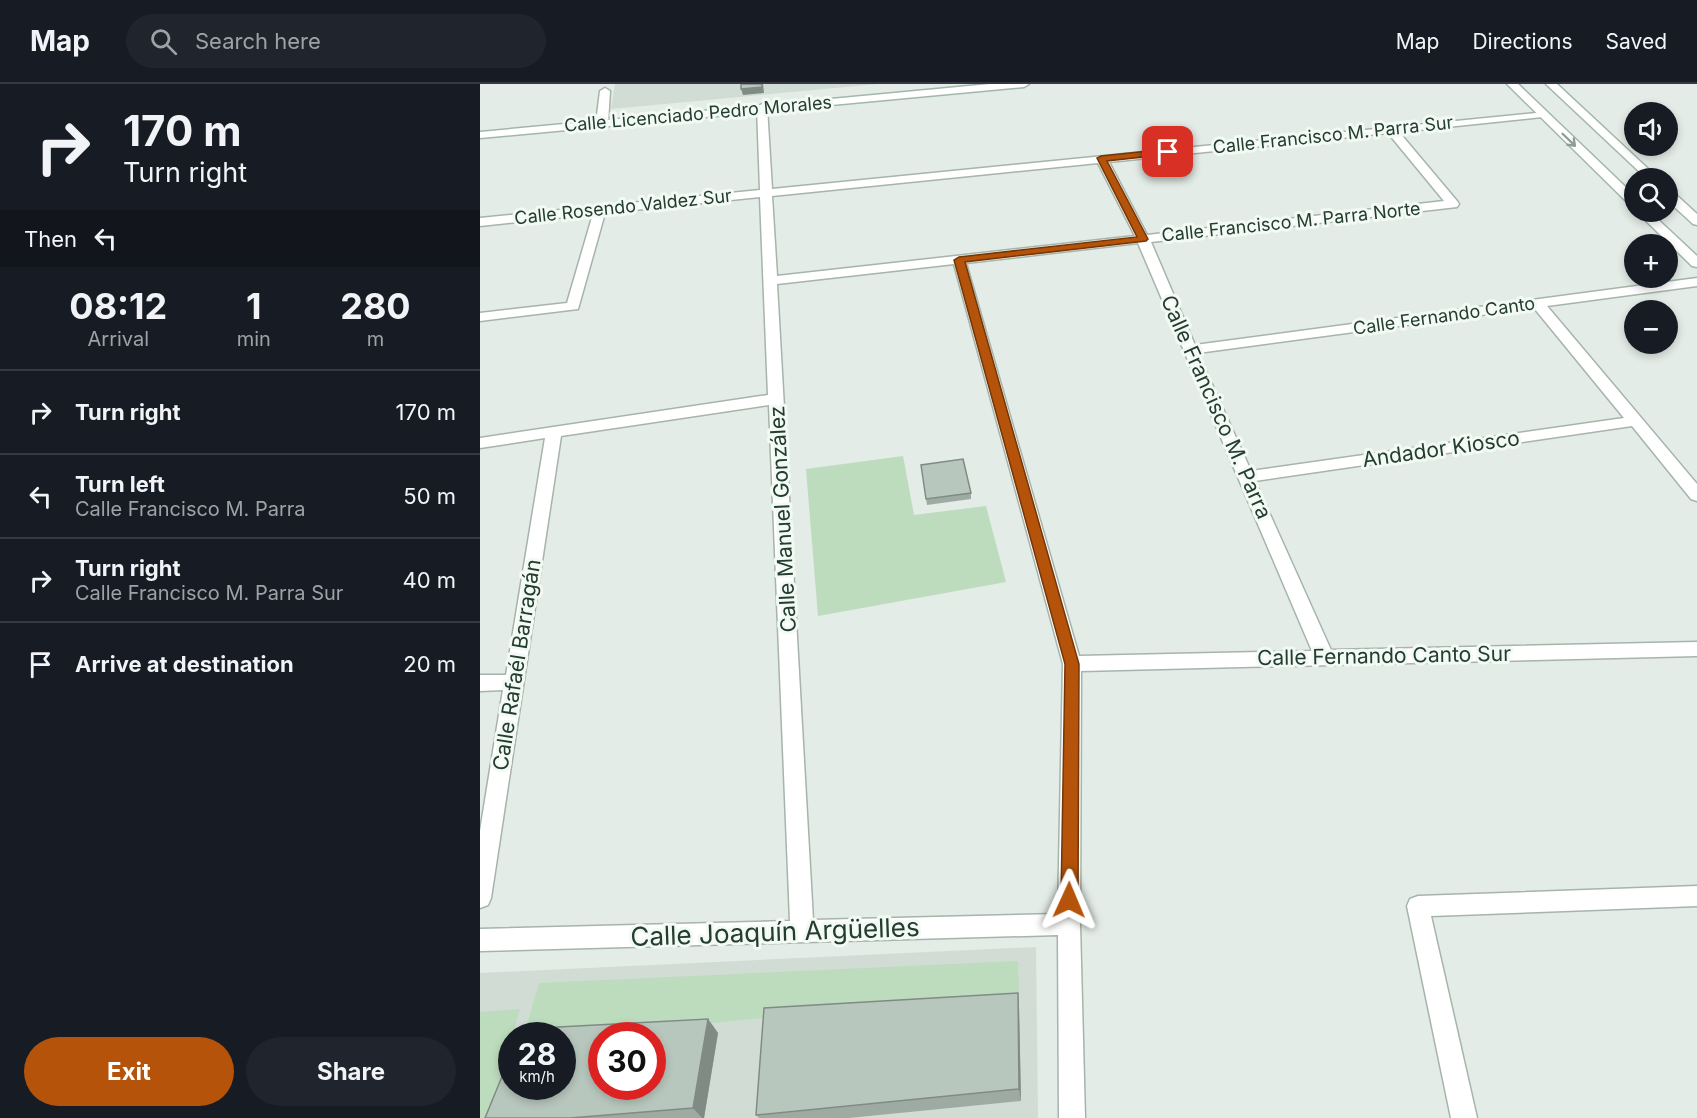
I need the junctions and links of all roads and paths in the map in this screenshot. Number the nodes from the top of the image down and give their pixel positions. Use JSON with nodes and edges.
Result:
{"nodes":[{"id":1,"x":1024,"y":84,"type":"edge"},
{"id":2,"x":1512,"y":84,"type":"edge"},
{"id":3,"x":1551,"y":84,"type":"edge"},
{"id":4,"x":940,"y":88,"type":"edge"},
{"id":5,"x":605,"y":92,"type":"dead end"},
{"id":6,"x":762,"y":107,"type":"junction"},
{"id":7,"x":1542,"y":114,"type":"junction"},
{"id":8,"x":603,"y":123,"type":"junction"},
{"id":9,"x":1391,"y":129,"type":"junction"},
{"id":10,"x":480,"y":135,"type":"edge"},
{"id":11,"x":1101,"y":158,"type":"junction"},
{"id":12,"x":1641,"y":168,"type":"edge"},
{"id":13,"x":766,"y":192,"type":"junction"},
{"id":14,"x":1624,"y":193,"type":"edge"},
{"id":15,"x":1678,"y":203,"type":"edge"},
{"id":16,"x":600,"y":210,"type":"junction"},
{"id":17,"x":1697,"y":221,"type":"edge"},
{"id":18,"x":480,"y":222,"type":"edge"},
{"id":19,"x":1654,"y":222,"type":"edge"},
{"id":20,"x":1143,"y":239,"type":"junction"},
{"id":21,"x":959,"y":260,"type":"junction"},
{"id":22,"x":1697,"y":263,"type":"edge"},
{"id":23,"x":771,"y":281,"type":"junction"},
{"id":24,"x":1697,"y":282,"type":"edge"},
{"id":25,"x":1538,"y":304,"type":"junction"},
{"id":26,"x":480,"y":317,"type":"edge"},
{"id":27,"x":1191,"y":350,"type":"junction"},
{"id":28,"x":777,"y":399,"type":"junction"},
{"id":29,"x":1635,"y":422,"type":"junction"},
{"id":30,"x":554,"y":432,"type":"junction"},
{"id":31,"x":480,"y":443,"type":"edge"},
{"id":32,"x":1246,"y":477,"type":"junction"},
{"id":33,"x":1697,"y":495,"type":"edge"},
{"id":34,"x":1697,"y":649,"type":"edge"},
{"id":35,"x":1325,"y":658,"type":"junction"},
{"id":36,"x":1072,"y":664,"type":"junction"},
{"id":37,"x":515,"y":682,"type":"junction"},
{"id":38,"x":480,"y":683,"type":"edge"},
{"id":39,"x":1697,"y":896,"type":"edge"},
{"id":40,"x":480,"y":898,"type":"edge"},
{"id":41,"x":1069,"y":924,"type":"junction"},
{"id":42,"x":802,"y":931,"type":"junction"},
{"id":43,"x":480,"y":940,"type":"edge"},
{"id":44,"x":1072,"y":1118,"type":"edge"},
{"id":45,"x":1464,"y":1118,"type":"edge"}],
"edges":[{"from":1,"to":4,"type":"street","name":"Calle Licenciado Pedro Morales"},
{"from":2,"to":7,"type":"street"},
{"from":3,"to":12,"type":"street"},
{"from":4,"to":6,"type":"street","name":"Calle Licenciado Pedro Morales"},
{"from":5,"to":8,"type":"street"},
{"from":6,"to":8,"type":"street","name":"Calle Licenciado Pedro Morales"},
{"from":6,"to":13,"type":"street","name":"Calle Manuel González"},
{"from":7,"to":9,"type":"street","name":"Calle Francisco M. Parra Sur"},
{"from":7,"to":14,"type":"street","one_way":true},
{"from":8,"to":10,"type":"street","name":"Calle Licenciado Pedro Morales"},
{"from":9,"to":11,"type":"street","name":"Calle Francisco M. Parra Sur"},
{"from":9,"to":20,"type":"street","name":"Calle Francisco M. Parra Norte"},
{"from":11,"to":13,"type":"street","name":"Calle Francisco M. Parra Sur"},
{"from":11,"to":20,"type":"street","name":"Calle Francisco M. Parra"},
{"from":13,"to":16,"type":"street","name":"Calle Rosendo Valdez Sur"},
{"from":13,"to":23,"type":"street","name":"Calle Manuel González"},
{"from":15,"to":17,"type":"street"},
{"from":16,"to":18,"type":"street","name":"Calle Rosendo Valdez Sur"},
{"from":16,"to":26,"type":"street"},
{"from":19,"to":22,"type":"street"},
{"from":20,"to":21,"type":"street","name":"Calle Francisco M. Parra Norte"},
{"from":20,"to":27,"type":"street","name":"Calle Francisco M. Parra"},
{"from":21,"to":23,"type":"street","name":"Calle Francisco M. Parra Norte"},
{"from":21,"to":36,"type":"street"},
{"from":23,"to":28,"type":"street","name":"Calle Manuel González"},
{"from":24,"to":25,"type":"street","name":"Calle Fernando Canto"},
{"from":25,"to":27,"type":"street","name":"Calle Fernando Canto"},
{"from":25,"to":29,"type":"street"},
{"from":27,"to":32,"type":"street","name":"Calle Francisco M. Parra"},
{"from":28,"to":30,"type":"street"},
{"from":28,"to":42,"type":"street","name":"Calle Manuel González"},
{"from":29,"to":32,"type":"street","name":"Andador Kiosco"},
{"from":29,"to":33,"type":"street"},
{"from":30,"to":31,"type":"street"},
{"from":30,"to":37,"type":"street","name":"Calle Rafaél Barragán"},
{"from":32,"to":35,"type":"street","name":"Calle Francisco M. Parra"},
{"from":34,"to":35,"type":"street","name":"Calle Fernando Canto Sur"},
{"from":35,"to":36,"type":"street","name":"Calle Fernando Canto Sur"},
{"from":36,"to":41,"type":"street"},
{"from":37,"to":38,"type":"street"},
{"from":37,"to":40,"type":"street","name":"Calle Rafaél Barragán"},
{"from":39,"to":45,"type":"street"},
{"from":41,"to":42,"type":"street","name":"Calle Joaquín Argüelles"},
{"from":41,"to":44,"type":"street"},
{"from":42,"to":43,"type":"street","name":"Calle Joaquín Argüelles"}]}
